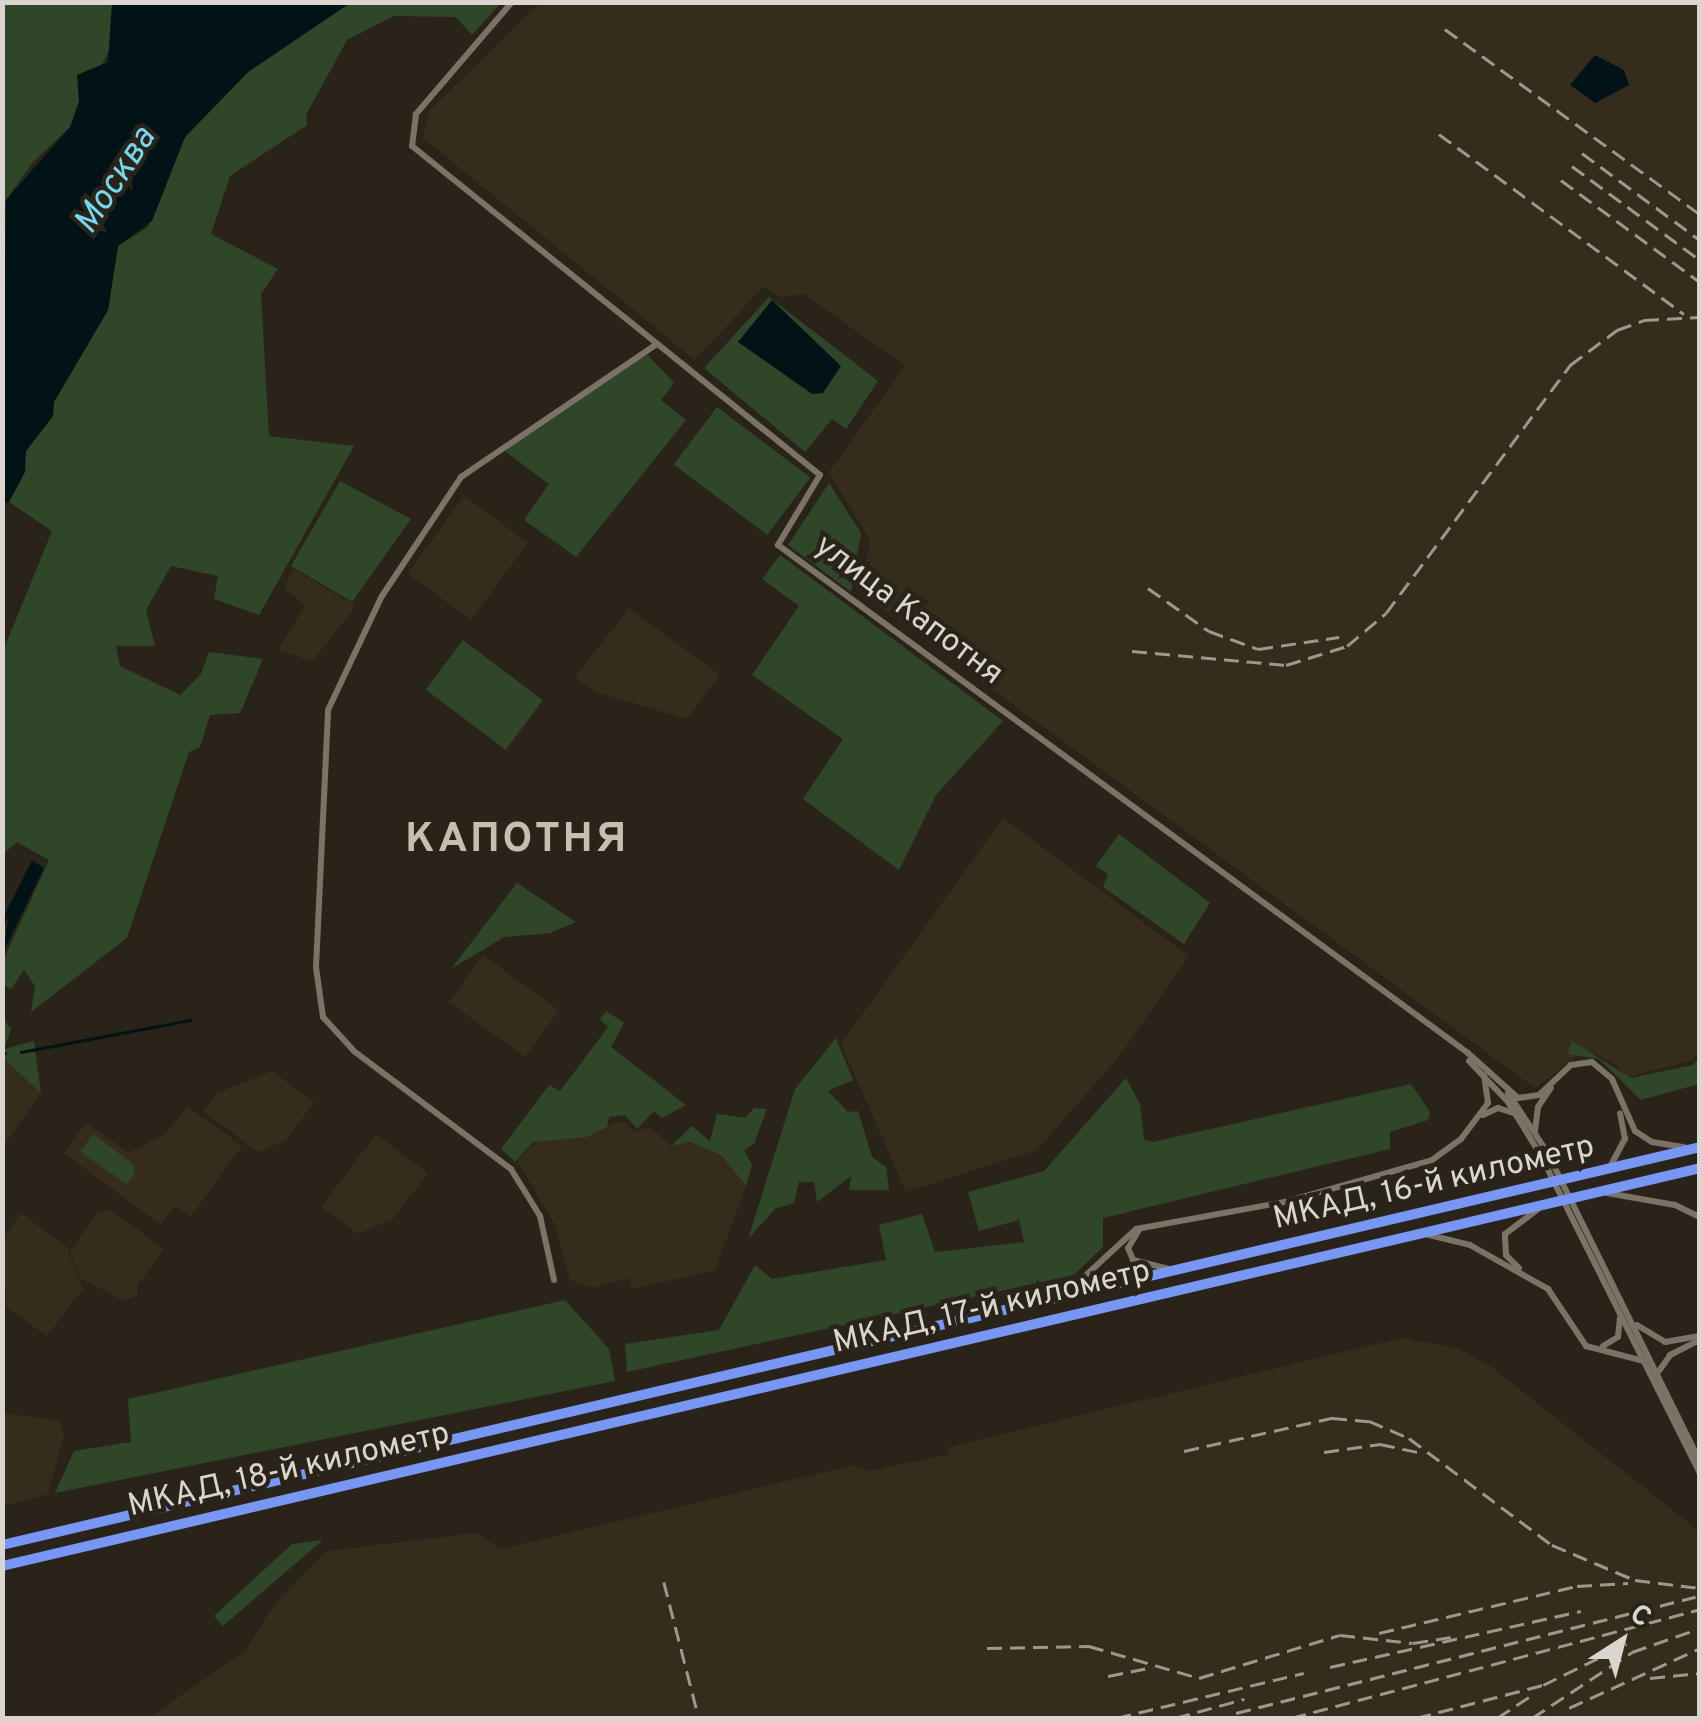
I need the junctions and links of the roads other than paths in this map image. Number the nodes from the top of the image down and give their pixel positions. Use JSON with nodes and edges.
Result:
{"nodes":[{"id":1,"x":512,"y":2,"type":"edge"},
{"id":2,"x":655,"y":345,"type":"junction"},
{"id":3,"x":1450,"y":1042,"type":"junction"},
{"id":4,"x":1484,"y":1075,"type":"junction"},
{"id":5,"x":1504,"y":1088,"type":"junction"},
{"id":6,"x":1518,"y":1116,"type":"junction"},
{"id":7,"x":1477,"y":1120,"type":"junction"},
{"id":8,"x":1535,"y":1132,"type":"junction"},
{"id":9,"x":1698,"y":1147,"type":"edge"},
{"id":10,"x":1543,"y":1153,"type":"junction"},
{"id":11,"x":1700,"y":1168,"type":"edge"},
{"id":12,"x":1602,"y":1170,"type":"junction"},
{"id":13,"x":1586,"y":1194,"type":"junction"},
{"id":14,"x":1548,"y":1203,"type":"junction"},
{"id":15,"x":1700,"y":1217,"type":"edge"},
{"id":16,"x":1144,"y":1226,"type":"junction"},
{"id":17,"x":1581,"y":1226,"type":"junction"},
{"id":18,"x":1408,"y":1236,"type":"junction"},
{"id":19,"x":1180,"y":1269,"type":"junction"},
{"id":20,"x":554,"y":1280,"type":"dead end"},
{"id":21,"x":1032,"y":1304,"type":"junction"},
{"id":22,"x":1618,"y":1307,"type":"junction"},
{"id":23,"x":1628,"y":1313,"type":"junction"},
{"id":24,"x":1700,"y":1338,"type":"edge"},
{"id":25,"x":1656,"y":1374,"type":"junction"},
{"id":26,"x":583,"y":1408,"type":"joint"},
{"id":27,"x":588,"y":1428,"type":"joint"},
{"id":28,"x":1700,"y":1462,"type":"edge"},
{"id":29,"x":1700,"y":1473,"type":"edge"},
{"id":30,"x":2,"y":1545,"type":"edge"},
{"id":31,"x":2,"y":1566,"type":"edge"}],
"edges":[{"from":1,"to":2,"type":"main road","name":"улица Капотня"},
{"from":2,"to":3,"type":"main road","name":"улица Капотня"},
{"from":2,"to":20,"type":"main road"},
{"from":3,"to":4,"type":"main road"},
{"from":3,"to":5,"type":"main road"},
{"from":4,"to":6,"type":"main road"},
{"from":4,"to":7,"type":"main road"},
{"from":5,"to":8,"type":"main road"},
{"from":5,"to":9,"type":"main road"},
{"from":6,"to":7,"type":"main road"},
{"from":6,"to":10,"type":"main road"},
{"from":7,"to":16,"type":"main road"},
{"from":8,"to":10,"type":"main road"},
{"from":8,"to":12,"type":"main road"},
{"from":9,"to":12,"type":"highway","name":"МКАД, 16-й километр"},
{"from":10,"to":17,"type":"main road"},
{"from":11,"to":13,"type":"highway","name":"МКАД, 16-й километр"},
{"from":12,"to":19,"type":"highway","name":"МКАД, 16-й километр"},
{"from":13,"to":14,"type":"highway","name":"МКАД, 16-й километр"},
{"from":13,"to":15,"type":"main road"},
{"from":14,"to":18,"type":"highway","name":"МКАД, 16-й километр"},
{"from":14,"to":22,"type":"main road"},
{"from":16,"to":19,"type":"main road"},
{"from":16,"to":21,"type":"main road"},
{"from":17,"to":22,"type":"main road"},
{"from":17,"to":23,"type":"main road"},
{"from":18,"to":25,"type":"main road"},
{"from":18,"to":27,"type":"highway","name":"МКАД, 17-й километр"},
{"from":19,"to":21,"type":"highway","name":"МКАД, 17-й километр"},
{"from":21,"to":26,"type":"highway","name":"МКАД, 17-й километр"},
{"from":22,"to":25,"type":"main road"},
{"from":23,"to":24,"type":"main road"},
{"from":23,"to":25,"type":"main road"},
{"from":24,"to":25,"type":"main road"},
{"from":25,"to":28,"type":"main road"},
{"from":25,"to":29,"type":"main road"},
{"from":26,"to":30,"type":"highway","name":"МКАД, 18-й километр"},
{"from":27,"to":31,"type":"highway","name":"МКАД, 18-й километр"}]}
